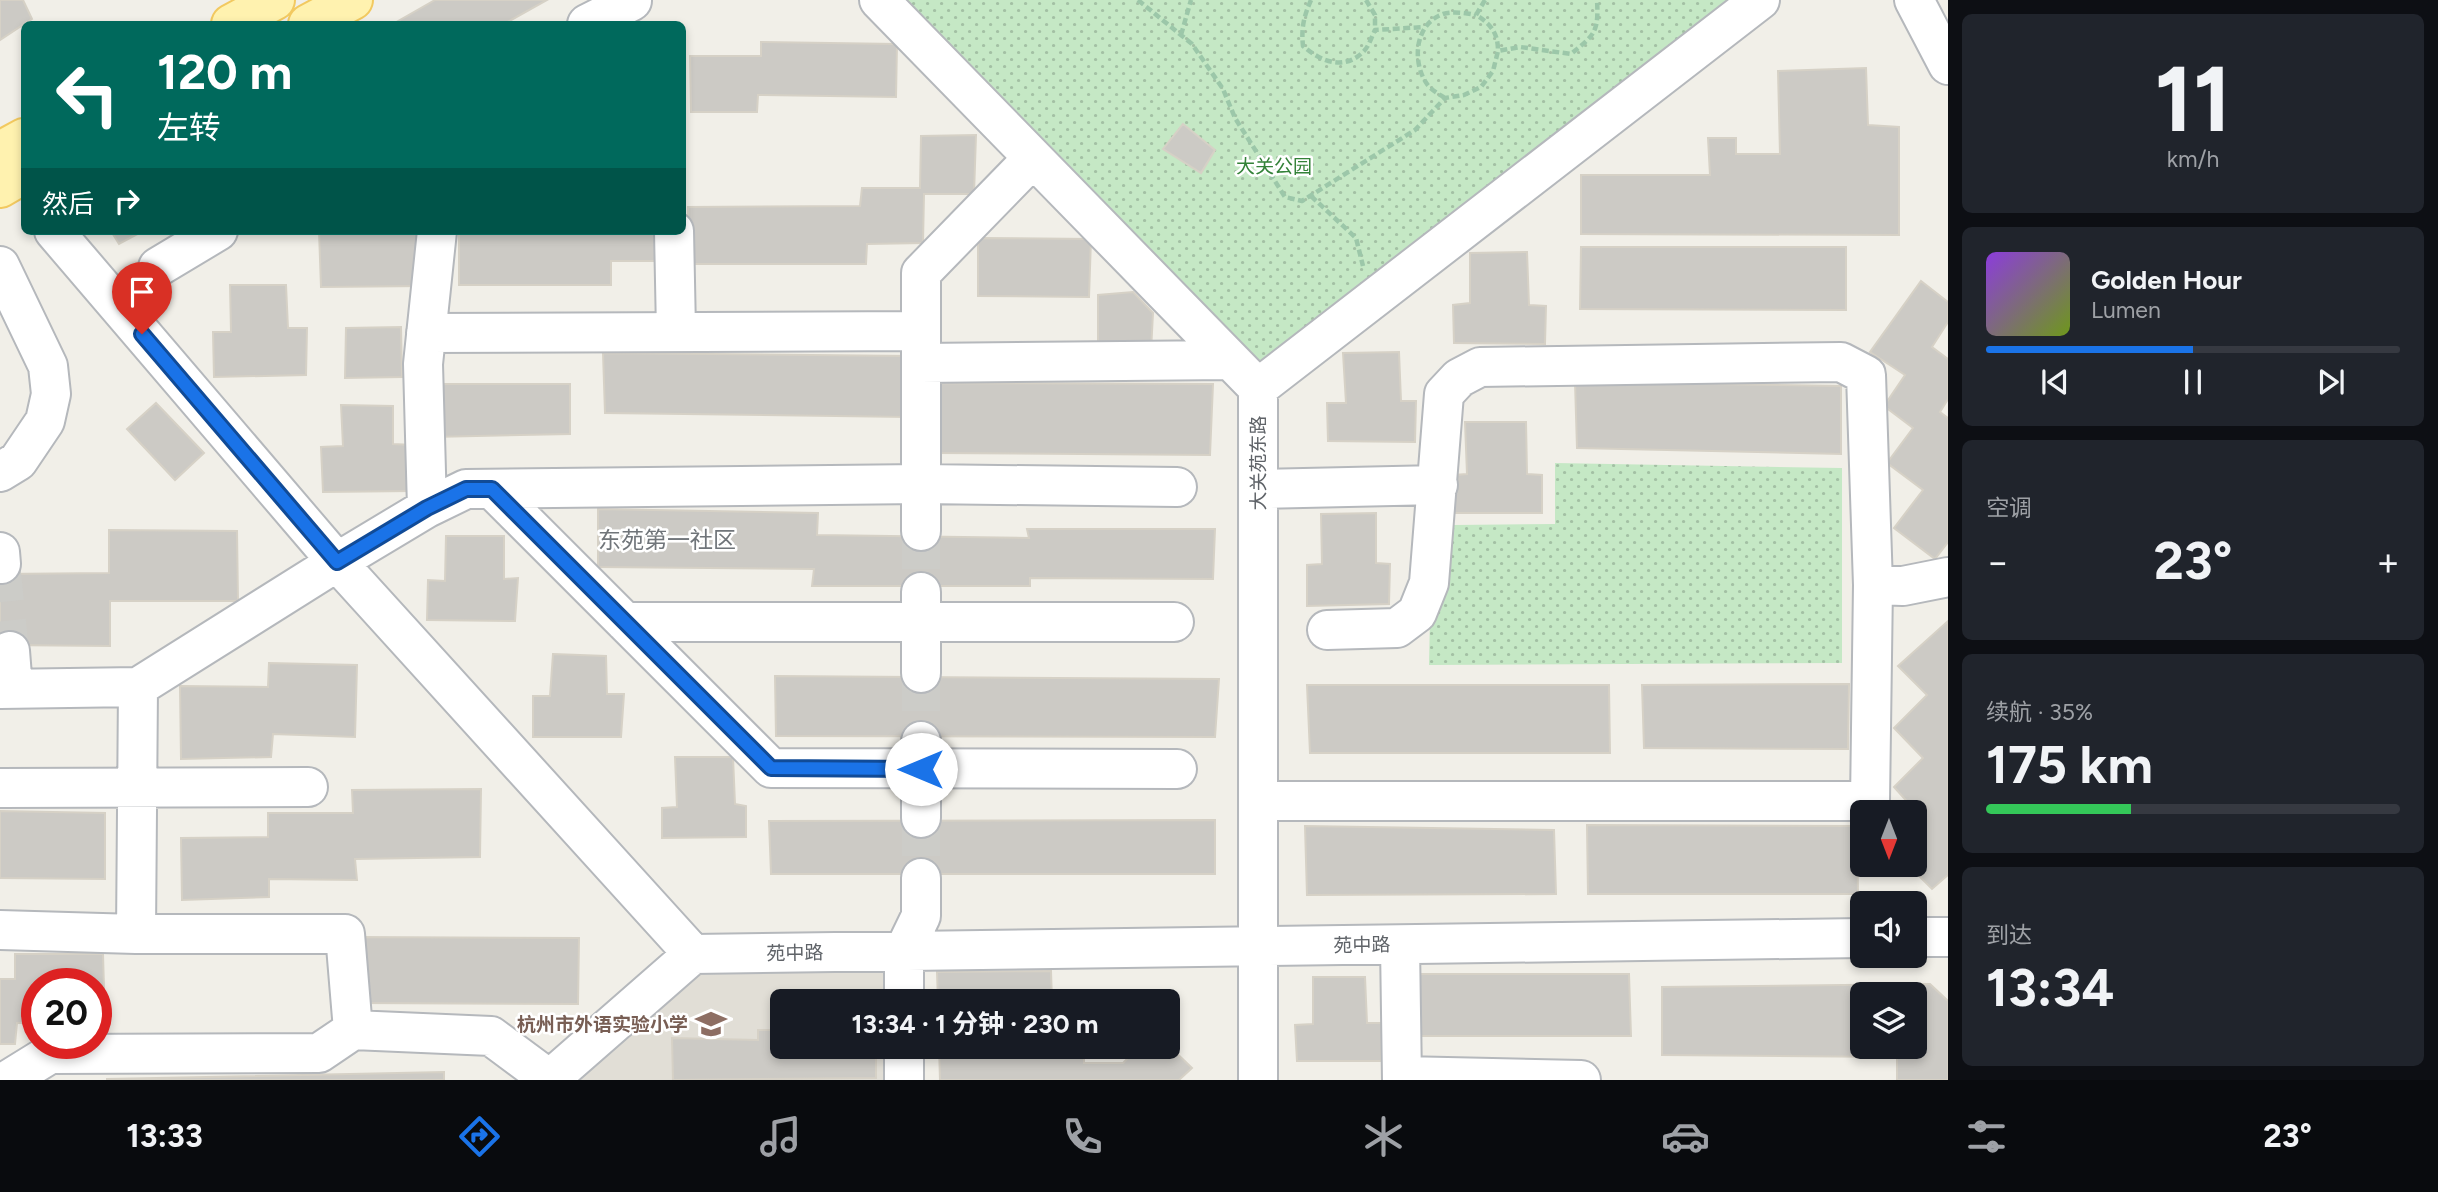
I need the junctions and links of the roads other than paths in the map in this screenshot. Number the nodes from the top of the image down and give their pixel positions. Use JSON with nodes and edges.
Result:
{"nodes":[{"id":1,"x":275,"y":0,"type":"edge"},
{"id":2,"x":353,"y":0,"type":"edge"},
{"id":3,"x":631,"y":0,"type":"edge"},
{"id":4,"x":879,"y":0,"type":"edge"},
{"id":5,"x":1760,"y":0,"type":"edge"},
{"id":6,"x":1914,"y":0,"type":"edge"},
{"id":7,"x":236,"y":21,"type":"edge"},
{"id":8,"x":315,"y":21,"type":"edge"},
{"id":9,"x":592,"y":21,"type":"edge"},
{"id":10,"x":646,"y":21,"type":"edge"},
{"id":11,"x":1948,"y":65,"type":"edge"},
{"id":12,"x":21,"y":146,"type":"edge"},
{"id":13,"x":1033,"y":158,"type":"junction"},
{"id":14,"x":9,"y":177,"type":"edge"},
{"id":15,"x":57,"y":235,"type":"edge"},
{"id":16,"x":211,"y":235,"type":"edge"},
{"id":17,"x":437,"y":235,"type":"edge"},
{"id":18,"x":674,"y":235,"type":"edge"},
{"id":19,"x":0,"y":266,"type":"edge"},
{"id":20,"x":158,"y":267,"type":"dead end"},
{"id":21,"x":676,"y":331,"type":"junction"},
{"id":22,"x":426,"y":333,"type":"junction"},
{"id":23,"x":921,"y":347,"type":"junction"},
{"id":24,"x":1230,"y":360,"type":"junction"},
{"id":25,"x":1258,"y":388,"type":"junction"},
{"id":26,"x":0,"y":472,"type":"edge"},
{"id":27,"x":921,"y":484,"type":"junction"},
{"id":28,"x":1438,"y":485,"type":"junction"},
{"id":29,"x":1177,"y":487,"type":"dead end"},
{"id":30,"x":492,"y":489,"type":"junction"},
{"id":31,"x":1258,"y":489,"type":"junction"},
{"id":32,"x":427,"y":508,"type":"junction"},
{"id":33,"x":921,"y":531,"type":"tunnel mouth"},
{"id":34,"x":337,"y":562,"type":"junction"},
{"id":35,"x":1948,"y":577,"type":"edge"},
{"id":36,"x":1873,"y":585,"type":"junction"},
{"id":37,"x":921,"y":607,"type":"junction"},
{"id":38,"x":625,"y":622,"type":"junction"},
{"id":39,"x":1174,"y":622,"type":"dead end"},
{"id":40,"x":1327,"y":630,"type":"dead end"},
{"id":41,"x":9,"y":651,"type":"tunnel mouth"},
{"id":42,"x":921,"y":673,"type":"tunnel mouth"},
{"id":43,"x":138,"y":687,"type":"junction"},
{"id":44,"x":7,"y":689,"type":"edge"},
{"id":45,"x":921,"y":755,"type":"junction"},
{"id":46,"x":1177,"y":769,"type":"dead end"},
{"id":47,"x":0,"y":788,"type":"edge"},
{"id":48,"x":137,"y":788,"type":"junction"},
{"id":49,"x":309,"y":788,"type":"dead end"},
{"id":50,"x":1258,"y":801,"type":"junction"},
{"id":51,"x":921,"y":818,"type":"tunnel mouth"},
{"id":52,"x":921,"y":878,"type":"tunnel mouth"},
{"id":53,"x":0,"y":930,"type":"edge"},
{"id":54,"x":136,"y":934,"type":"junction"},
{"id":55,"x":1927,"y":937,"type":"edge"},
{"id":56,"x":1948,"y":937,"type":"edge"},
{"id":57,"x":1850,"y":938,"type":"edge"},
{"id":58,"x":1400,"y":945,"type":"junction"},
{"id":59,"x":1258,"y":946,"type":"junction"},
{"id":60,"x":904,"y":951,"type":"junction"},
{"id":61,"x":693,"y":954,"type":"junction"},
{"id":62,"x":904,"y":989,"type":"edge"},
{"id":63,"x":353,"y":1030,"type":"junction"},
{"id":64,"x":904,"y":1059,"type":"edge"},
{"id":65,"x":1402,"y":1078,"type":"edge"},
{"id":66,"x":8,"y":1080,"type":"edge"},
{"id":67,"x":549,"y":1080,"type":"edge"},
{"id":68,"x":904,"y":1080,"type":"edge"},
{"id":69,"x":1258,"y":1080,"type":"edge"},
{"id":70,"x":1581,"y":1080,"type":"edge"}],
"edges":[{"from":1,"to":7,"type":"main road"},
{"from":2,"to":8,"type":"main road"},
{"from":3,"to":9,"type":"street"},
{"from":3,"to":10,"type":"street"},
{"from":4,"to":13,"type":"street","name":"大关苑东路"},
{"from":5,"to":25,"type":"street"},
{"from":6,"to":11,"type":"street"},
{"from":12,"to":14,"type":"main road"},
{"from":13,"to":23,"type":"street"},
{"from":13,"to":24,"type":"street","name":"大关苑东路"},
{"from":15,"to":34,"type":"street"},
{"from":16,"to":20,"type":"street"},
{"from":17,"to":22,"type":"street"},
{"from":18,"to":21,"type":"street"},
{"from":19,"to":26,"type":"street"},
{"from":21,"to":22,"type":"street"},
{"from":21,"to":23,"type":"street"},
{"from":22,"to":32,"type":"street"},
{"from":23,"to":24,"type":"street"},
{"from":23,"to":27,"type":"street"},
{"from":24,"to":25,"type":"street","name":"大关苑东路"},
{"from":25,"to":31,"type":"street","name":"大关苑东路"},
{"from":27,"to":29,"type":"street"},
{"from":27,"to":30,"type":"street"},
{"from":27,"to":33,"type":"street"},
{"from":28,"to":31,"type":"street"},
{"from":28,"to":36,"type":"street"},
{"from":28,"to":40,"type":"street"},
{"from":30,"to":32,"type":"street"},
{"from":30,"to":38,"type":"street"},
{"from":31,"to":50,"type":"street","name":"大关苑东路"},
{"from":32,"to":34,"type":"street"},
{"from":34,"to":43,"type":"street"},
{"from":34,"to":61,"type":"street"},
{"from":35,"to":36,"type":"street"},
{"from":36,"to":50,"type":"street"},
{"from":37,"to":38,"type":"street"},
{"from":37,"to":39,"type":"street"},
{"from":37,"to":42,"type":"street"},
{"from":38,"to":45,"type":"street"},
{"from":41,"to":44,"type":"street"},
{"from":43,"to":44,"type":"street"},
{"from":43,"to":48,"type":"street"},
{"from":45,"to":46,"type":"street"},
{"from":45,"to":51,"type":"street"},
{"from":47,"to":48,"type":"street"},
{"from":48,"to":49,"type":"street"},
{"from":48,"to":54,"type":"street"},
{"from":50,"to":59,"type":"street","name":"大关苑东路"},
{"from":52,"to":60,"type":"street"},
{"from":53,"to":54,"type":"street"},
{"from":54,"to":63,"type":"street"},
{"from":55,"to":56,"type":"street"},
{"from":57,"to":58,"type":"street","name":"苑中路"},
{"from":58,"to":59,"type":"street","name":"苑中路"},
{"from":58,"to":65,"type":"street"},
{"from":59,"to":60,"type":"street","name":"苑中路"},
{"from":59,"to":69,"type":"street","name":"大关苑东路"},
{"from":60,"to":61,"type":"street","name":"苑中路"},
{"from":60,"to":62,"type":"street"},
{"from":61,"to":67,"type":"street"},
{"from":63,"to":66,"type":"street"},
{"from":63,"to":67,"type":"street"},
{"from":64,"to":68,"type":"street"},
{"from":65,"to":70,"type":"street"}]}
